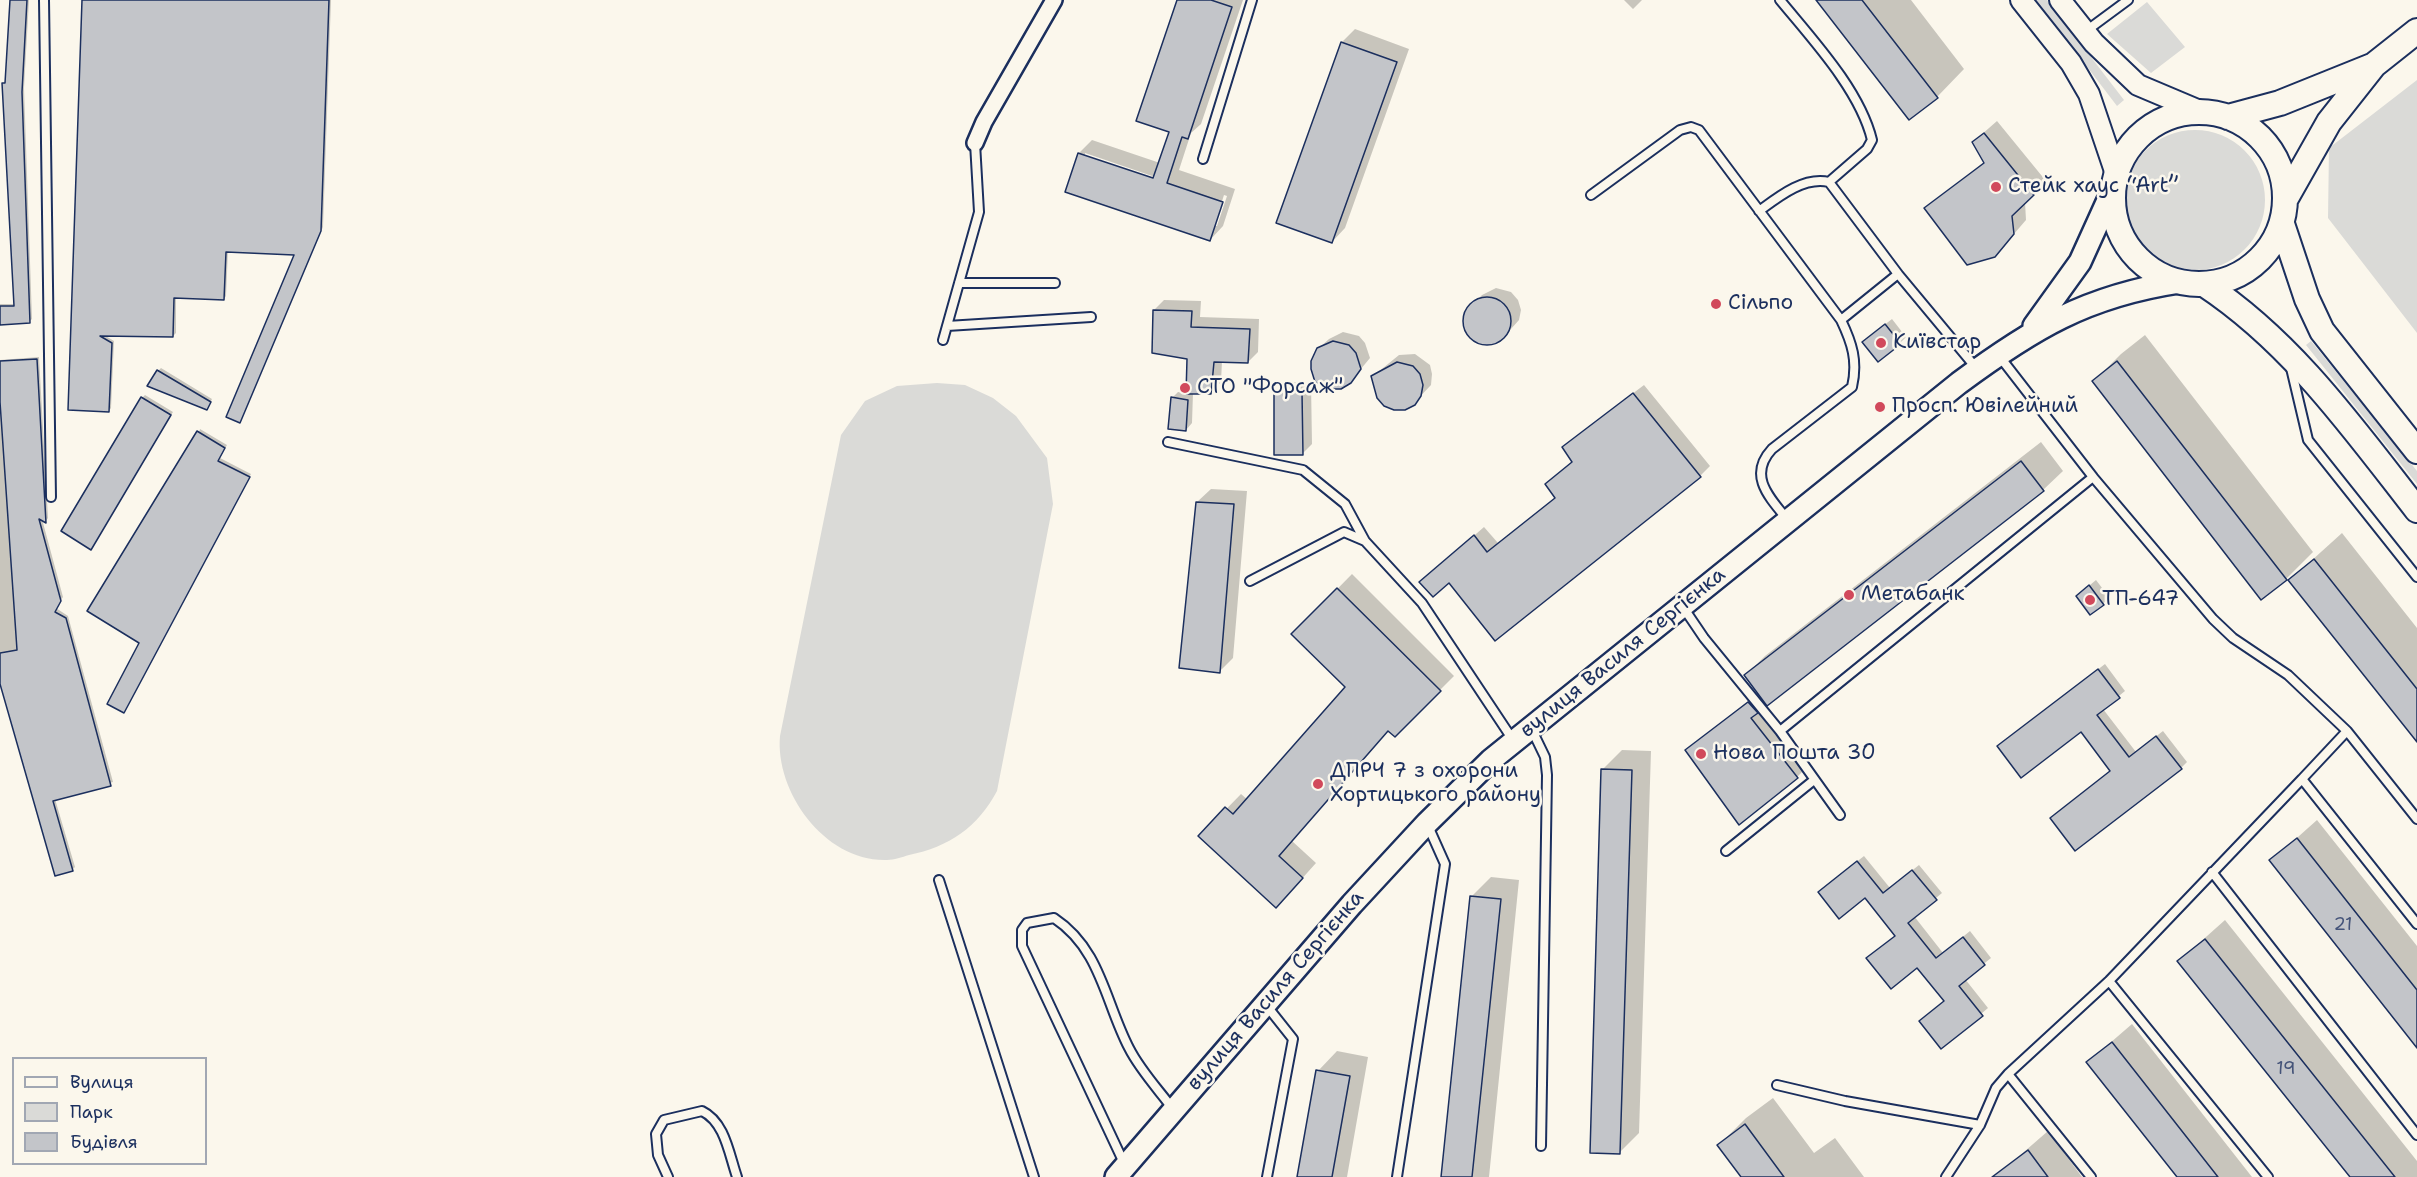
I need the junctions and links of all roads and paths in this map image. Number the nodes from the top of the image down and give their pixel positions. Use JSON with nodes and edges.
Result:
{"nodes":[{"id":1,"x":44,"y":0,"type":"edge"},
{"id":2,"x":1054,"y":0,"type":"edge"},
{"id":3,"x":1252,"y":0,"type":"edge"},
{"id":4,"x":1780,"y":0,"type":"edge"},
{"id":5,"x":2021,"y":0,"type":"edge"},
{"id":6,"x":2060,"y":0,"type":"edge"},
{"id":7,"x":2128,"y":0,"type":"edge"},
{"id":8,"x":2086,"y":31,"type":"junction"},
{"id":9,"x":2417,"y":31,"type":"edge"},
{"id":10,"x":2374,"y":65,"type":"junction"},
{"id":11,"x":2202,"y":111,"type":"junction"},
{"id":12,"x":2228,"y":117,"type":"junction"},
{"id":13,"x":975,"y":143,"type":"joint"},
{"id":14,"x":1203,"y":159,"type":"dead end"},
{"id":15,"x":2115,"y":181,"type":"junction"},
{"id":16,"x":1829,"y":182,"type":"junction"},
{"id":17,"x":1591,"y":195,"type":"dead end"},
{"id":18,"x":2286,"y":198,"type":"junction"},
{"id":19,"x":1759,"y":211,"type":"junction"},
{"id":20,"x":2282,"y":224,"type":"junction"},
{"id":21,"x":1898,"y":274,"type":"junction"},
{"id":22,"x":2178,"y":282,"type":"junction"},
{"id":23,"x":959,"y":283,"type":"junction"},
{"id":24,"x":1055,"y":283,"type":"dead end"},
{"id":25,"x":2204,"y":284,"type":"junction"},
{"id":26,"x":1091,"y":317,"type":"dead end"},
{"id":27,"x":1841,"y":320,"type":"junction"},
{"id":28,"x":947,"y":326,"type":"junction"},
{"id":29,"x":2028,"y":334,"type":"junction"},
{"id":30,"x":943,"y":340,"type":"dead end"},
{"id":31,"x":2287,"y":351,"type":"junction"},
{"id":32,"x":1999,"y":355,"type":"junction"},
{"id":33,"x":1977,"y":369,"type":"junction"},
{"id":34,"x":1168,"y":442,"type":"dead end"},
{"id":35,"x":2417,"y":451,"type":"edge"},
{"id":36,"x":2093,"y":477,"type":"junction"},
{"id":37,"x":51,"y":497,"type":"dead end"},
{"id":38,"x":2417,"y":510,"type":"edge"},
{"id":39,"x":1788,"y":520,"type":"junction"},
{"id":40,"x":1365,"y":540,"type":"junction"},
{"id":41,"x":2417,"y":577,"type":"edge"},
{"id":42,"x":1250,"y":581,"type":"dead end"},
{"id":43,"x":1682,"y":605,"type":"junction"},
{"id":44,"x":1531,"y":728,"type":"junction"},
{"id":45,"x":1780,"y":731,"type":"junction"},
{"id":46,"x":2347,"y":731,"type":"junction"},
{"id":47,"x":1514,"y":741,"type":"junction"},
{"id":48,"x":2302,"y":778,"type":"junction"},
{"id":49,"x":1814,"y":780,"type":"junction"},
{"id":50,"x":1840,"y":815,"type":"dead end"},
{"id":51,"x":2417,"y":819,"type":"edge"},
{"id":52,"x":1427,"y":822,"type":"junction"},
{"id":53,"x":1726,"y":851,"type":"dead end"},
{"id":54,"x":2212,"y":872,"type":"junction"},
{"id":55,"x":939,"y":880,"type":"dead end"},
{"id":56,"x":2417,"y":924,"type":"edge"},
{"id":57,"x":2109,"y":981,"type":"junction"},
{"id":58,"x":1266,"y":1005,"type":"junction"},
{"id":59,"x":2008,"y":1074,"type":"junction"},
{"id":60,"x":1777,"y":1085,"type":"dead end"},
{"id":61,"x":1173,"y":1109,"type":"junction"},
{"id":62,"x":1980,"y":1125,"type":"junction"},
{"id":63,"x":2417,"y":1135,"type":"edge"},
{"id":64,"x":1541,"y":1146,"type":"dead end"},
{"id":65,"x":1120,"y":1171,"type":"edge"},
{"id":66,"x":668,"y":1177,"type":"edge"},
{"id":67,"x":737,"y":1177,"type":"edge"},
{"id":68,"x":1034,"y":1177,"type":"edge"},
{"id":69,"x":1267,"y":1177,"type":"edge"},
{"id":70,"x":1397,"y":1177,"type":"edge"},
{"id":71,"x":1946,"y":1177,"type":"edge"},
{"id":72,"x":2091,"y":1177,"type":"edge"},
{"id":73,"x":2268,"y":1177,"type":"edge"}],
"edges":[{"from":1,"to":37,"type":"lane"},
{"from":2,"to":13,"type":"street"},
{"from":3,"to":14,"type":"lane"},
{"from":4,"to":16,"type":"lane"},
{"from":5,"to":15,"type":"street"},
{"from":6,"to":8,"type":"street"},
{"from":7,"to":8,"type":"lane"},
{"from":8,"to":11,"type":"street"},
{"from":9,"to":10,"type":"main road"},
{"from":10,"to":12,"type":"main road"},
{"from":10,"to":18,"type":"main road"},
{"from":11,"to":12,"type":"main road"},
{"from":11,"to":15,"type":"main road"},
{"from":12,"to":18,"type":"main road"},
{"from":13,"to":23,"type":"lane"},
{"from":15,"to":22,"type":"main road"},
{"from":15,"to":29,"type":"main road","name":"вулиця Василя Сергієнка"},
{"from":16,"to":19,"type":"lane"},
{"from":16,"to":21,"type":"lane"},
{"from":17,"to":19,"type":"lane"},
{"from":18,"to":20,"type":"main road"},
{"from":19,"to":27,"type":"lane"},
{"from":20,"to":25,"type":"main road"},
{"from":20,"to":35,"type":"main road"},
{"from":21,"to":27,"type":"lane"},
{"from":21,"to":33,"type":"lane"},
{"from":22,"to":25,"type":"main road"},
{"from":22,"to":29,"type":"main road","name":"вулиця Василя Сергієнка"},
{"from":23,"to":24,"type":"lane"},
{"from":23,"to":28,"type":"lane"},
{"from":25,"to":31,"type":"main road"},
{"from":26,"to":28,"type":"lane"},
{"from":27,"to":39,"type":"lane"},
{"from":28,"to":30,"type":"lane"},
{"from":29,"to":32,"type":"main road","name":"вулиця Василя Сергієнка"},
{"from":31,"to":38,"type":"main road"},
{"from":31,"to":41,"type":"lane"},
{"from":32,"to":33,"type":"main road","name":"вулиця Василя Сергієнка"},
{"from":32,"to":36,"type":"lane"},
{"from":33,"to":39,"type":"main road","name":"вулиця Василя Сергієнка"},
{"from":34,"to":40,"type":"lane"},
{"from":36,"to":45,"type":"lane"},
{"from":36,"to":46,"type":"lane"},
{"from":39,"to":43,"type":"main road","name":"вулиця Василя Сергієнка"},
{"from":40,"to":42,"type":"lane"},
{"from":40,"to":47,"type":"lane"},
{"from":43,"to":44,"type":"main road","name":"вулиця Василя Сергієнка"},
{"from":43,"to":45,"type":"lane"},
{"from":44,"to":47,"type":"main road","name":"вулиця Василя Сергієнка"},
{"from":44,"to":64,"type":"lane"},
{"from":45,"to":49,"type":"lane"},
{"from":46,"to":48,"type":"lane"},
{"from":46,"to":51,"type":"lane"},
{"from":47,"to":52,"type":"main road","name":"вулиця Василя Сергієнка"},
{"from":48,"to":54,"type":"lane"},
{"from":48,"to":56,"type":"lane"},
{"from":49,"to":50,"type":"lane"},
{"from":49,"to":53,"type":"lane"},
{"from":52,"to":58,"type":"main road","name":"вулиця Василя Сергієнка"},
{"from":52,"to":70,"type":"lane"},
{"from":54,"to":57,"type":"lane"},
{"from":54,"to":63,"type":"lane"},
{"from":55,"to":68,"type":"lane"},
{"from":57,"to":59,"type":"lane"},
{"from":57,"to":73,"type":"lane"},
{"from":58,"to":61,"type":"main road","name":"вулиця Василя Сергієнка"},
{"from":58,"to":69,"type":"lane"},
{"from":59,"to":62,"type":"lane"},
{"from":59,"to":72,"type":"lane"},
{"from":60,"to":62,"type":"lane"},
{"from":61,"to":65,"type":"main road","name":"вулиця Василя Сергієнка"},
{"from":61,"to":65,"type":"lane"},
{"from":62,"to":71,"type":"lane"},
{"from":66,"to":67,"type":"lane"}]}
